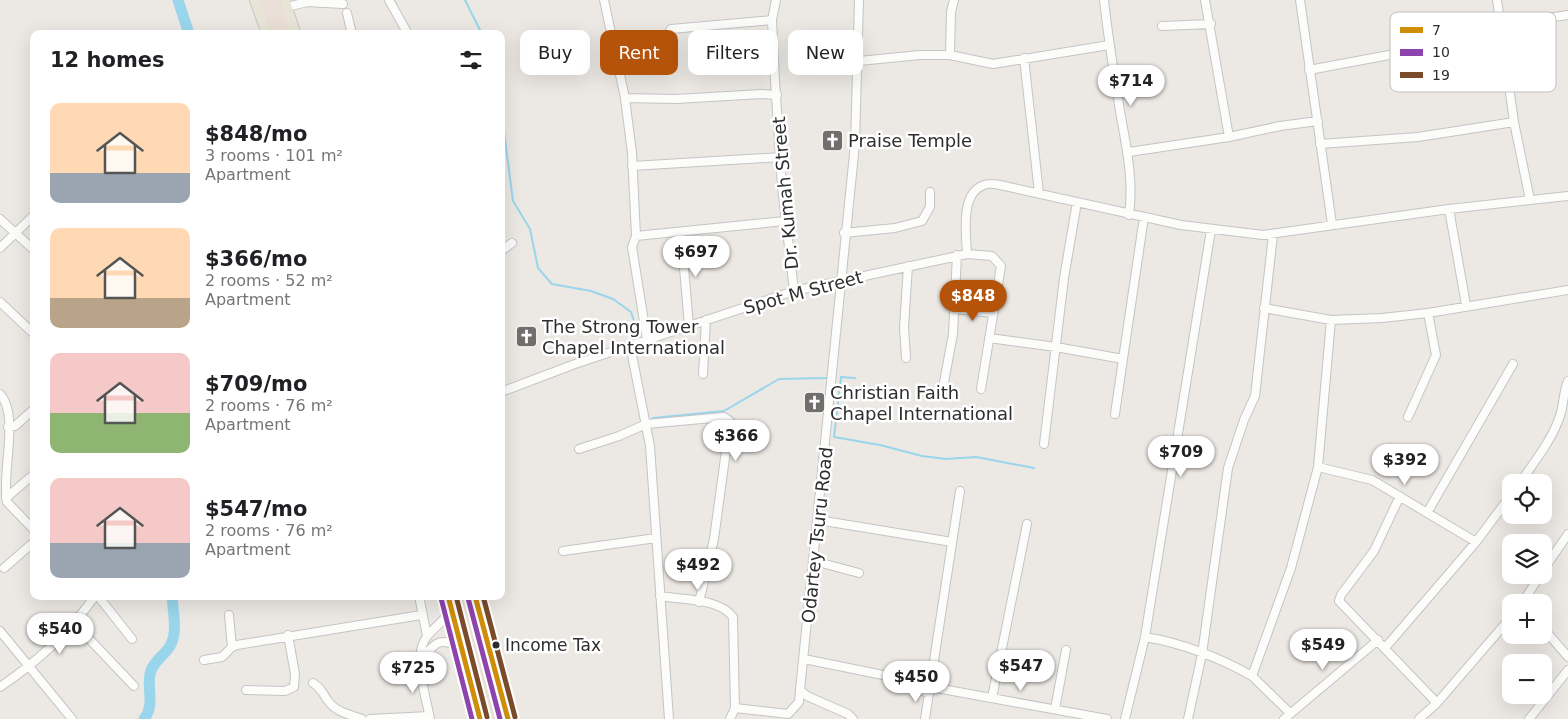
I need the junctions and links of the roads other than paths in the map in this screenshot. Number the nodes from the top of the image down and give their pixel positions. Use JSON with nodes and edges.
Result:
{"nodes":[{"id":1,"x":256,"y":0,"type":"edge"},
{"id":2,"x":266,"y":0,"type":"edge"},
{"id":3,"x":274,"y":0,"type":"edge"},
{"id":4,"x":389,"y":0,"type":"edge"},
{"id":5,"x":604,"y":0,"type":"edge"},
{"id":6,"x":776,"y":0,"type":"edge"},
{"id":7,"x":859,"y":0,"type":"edge"},
{"id":8,"x":954,"y":0,"type":"edge"},
{"id":9,"x":1104,"y":0,"type":"edge"},
{"id":10,"x":1205,"y":0,"type":"edge"},
{"id":11,"x":1300,"y":0,"type":"edge"},
{"id":12,"x":307,"y":1,"type":"edge"},
{"id":13,"x":286,"y":3,"type":"edge"},
{"id":14,"x":343,"y":4,"type":"dead end"},
{"id":15,"x":347,"y":14,"type":"dead end"},
{"id":16,"x":772,"y":20,"type":"junction"},
{"id":17,"x":1211,"y":24,"type":"junction"},
{"id":18,"x":1162,"y":26,"type":"dead end"},
{"id":19,"x":265,"y":30,"type":"edge"},
{"id":20,"x":276,"y":30,"type":"edge"},
{"id":21,"x":285,"y":30,"type":"edge"},
{"id":22,"x":295,"y":30,"type":"edge"},
{"id":23,"x":351,"y":30,"type":"edge"},
{"id":24,"x":406,"y":30,"type":"edge"},
{"id":25,"x":670,"y":30,"type":"edge"},
{"id":26,"x":859,"y":30,"type":"edge"},
{"id":27,"x":1109,"y":45,"type":"junction"},
{"id":28,"x":950,"y":55,"type":"junction"},
{"id":29,"x":1390,"y":55,"type":"edge"},
{"id":30,"x":1024,"y":58,"type":"junction"},
{"id":31,"x":863,"y":61,"type":"edge"},
{"id":32,"x":1310,"y":70,"type":"junction"},
{"id":33,"x":858,"y":75,"type":"edge"},
{"id":34,"x":1510,"y":92,"type":"edge"},
{"id":35,"x":777,"y":95,"type":"junction"},
{"id":36,"x":625,"y":98,"type":"junction"},
{"id":37,"x":1318,"y":121,"type":"junction"},
{"id":38,"x":1514,"y":122,"type":"junction"},
{"id":39,"x":1229,"y":138,"type":"junction"},
{"id":40,"x":1320,"y":144,"type":"junction"},
{"id":41,"x":1128,"y":152,"type":"junction"},
{"id":42,"x":781,"y":157,"type":"junction"},
{"id":43,"x":632,"y":166,"type":"junction"},
{"id":44,"x":930,"y":192,"type":"dead end"},
{"id":45,"x":1039,"y":193,"type":"junction"},
{"id":46,"x":1568,"y":196,"type":"edge"},
{"id":47,"x":1530,"y":200,"type":"junction"},
{"id":48,"x":1077,"y":202,"type":"junction"},
{"id":49,"x":1449,"y":209,"type":"junction"},
{"id":50,"x":1129,"y":215,"type":"junction"},
{"id":51,"x":1144,"y":217,"type":"junction"},
{"id":52,"x":0,"y":218,"type":"edge"},
{"id":53,"x":30,"y":219,"type":"edge"},
{"id":54,"x":785,"y":221,"type":"junction"},
{"id":55,"x":1332,"y":224,"type":"junction"},
{"id":56,"x":1211,"y":230,"type":"junction"},
{"id":57,"x":14,"y":233,"type":"junction"},
{"id":58,"x":681,"y":233,"type":"junction"},
{"id":59,"x":844,"y":233,"type":"junction"},
{"id":60,"x":1273,"y":235,"type":"junction"},
{"id":61,"x":636,"y":236,"type":"junction"},
{"id":62,"x":512,"y":243,"type":"dead end"},
{"id":63,"x":30,"y":247,"type":"edge"},
{"id":64,"x":0,"y":248,"type":"edge"},
{"id":65,"x":505,"y":248,"type":"edge"},
{"id":66,"x":967,"y":254,"type":"junction"},
{"id":67,"x":957,"y":255,"type":"junction"},
{"id":68,"x":908,"y":266,"type":"junction"},
{"id":69,"x":842,"y":279,"type":"junction"},
{"id":70,"x":1568,"y":290,"type":"edge"},
{"id":71,"x":794,"y":291,"type":"junction"},
{"id":72,"x":0,"y":302,"type":"edge"},
{"id":73,"x":1466,"y":305,"type":"junction"},
{"id":74,"x":1264,"y":308,"type":"junction"},
{"id":75,"x":955,"y":309,"type":"junction"},
{"id":76,"x":1428,"y":313,"type":"junction"},
{"id":77,"x":994,"y":314,"type":"junction"},
{"id":78,"x":706,"y":320,"type":"junction"},
{"id":79,"x":1331,"y":320,"type":"junction"},
{"id":80,"x":689,"y":326,"type":"junction"},
{"id":81,"x":30,"y":330,"type":"edge"},
{"id":82,"x":989,"y":338,"type":"junction"},
{"id":83,"x":647,"y":340,"type":"junction"},
{"id":84,"x":630,"y":345,"type":"junction"},
{"id":85,"x":1056,"y":347,"type":"junction"},
{"id":86,"x":906,"y":358,"type":"dead end"},
{"id":87,"x":1122,"y":359,"type":"junction"},
{"id":88,"x":1513,"y":364,"type":"dead end"},
{"id":89,"x":703,"y":374,"type":"dead end"},
{"id":90,"x":1568,"y":381,"type":"edge"},
{"id":91,"x":981,"y":389,"type":"dead end"},
{"id":92,"x":505,"y":391,"type":"edge"},
{"id":93,"x":942,"y":393,"type":"dead end"},
{"id":94,"x":0,"y":394,"type":"edge"},
{"id":95,"x":30,"y":413,"type":"edge"},
{"id":96,"x":1115,"y":414,"type":"dead end"},
{"id":97,"x":1408,"y":417,"type":"dead end"},
{"id":98,"x":646,"y":424,"type":"junction"},
{"id":99,"x":8,"y":426,"type":"junction"},
{"id":100,"x":1044,"y":444,"type":"dead end"},
{"id":101,"x":579,"y":449,"type":"dead end"},
{"id":102,"x":3,"y":464,"type":"edge"},
{"id":103,"x":1318,"y":467,"type":"junction"},
{"id":104,"x":1526,"y":474,"type":"edge"},
{"id":105,"x":30,"y":477,"type":"edge"},
{"id":106,"x":960,"y":491,"type":"dead end"},
{"id":107,"x":1400,"y":496,"type":"junction"},
{"id":108,"x":6,"y":498,"type":"junction"},
{"id":109,"x":1502,"y":507,"type":"edge"},
{"id":110,"x":1427,"y":513,"type":"junction"},
{"id":111,"x":818,"y":520,"type":"junction"},
{"id":112,"x":1027,"y":524,"type":"dead end"},
{"id":113,"x":30,"y":526,"type":"edge"},
{"id":114,"x":1568,"y":534,"type":"edge"},
{"id":115,"x":656,"y":538,"type":"junction"},
{"id":116,"x":952,"y":542,"type":"junction"},
{"id":117,"x":1476,"y":542,"type":"junction"},
{"id":118,"x":30,"y":545,"type":"edge"},
{"id":119,"x":563,"y":551,"type":"dead end"},
{"id":120,"x":1552,"y":557,"type":"edge"},
{"id":121,"x":814,"y":561,"type":"junction"},
{"id":122,"x":4,"y":568,"type":"dead end"},
{"id":123,"x":859,"y":573,"type":"dead end"},
{"id":124,"x":660,"y":596,"type":"junction"},
{"id":125,"x":93,"y":600,"type":"edge"},
{"id":126,"x":99,"y":600,"type":"edge"},
{"id":127,"x":419,"y":600,"type":"edge"},
{"id":128,"x":449,"y":600,"type":"edge"},
{"id":129,"x":461,"y":600,"type":"edge"},
{"id":130,"x":470,"y":600,"type":"edge"},
{"id":131,"x":476,"y":600,"type":"edge"},
{"id":132,"x":699,"y":602,"type":"junction"},
{"id":133,"x":452,"y":609,"type":"junction"},
{"id":134,"x":229,"y":615,"type":"dead end"},
{"id":135,"x":421,"y":615,"type":"junction"},
{"id":136,"x":75,"y":624,"type":"junction"},
{"id":137,"x":1502,"y":627,"type":"edge"},
{"id":138,"x":0,"y":631,"type":"edge"},
{"id":139,"x":288,"y":635,"type":"junction"},
{"id":140,"x":427,"y":636,"type":"junction"},
{"id":141,"x":1145,"y":636,"type":"junction"},
{"id":142,"x":1552,"y":638,"type":"edge"},
{"id":143,"x":132,"y":639,"type":"dead end"},
{"id":144,"x":1378,"y":640,"type":"junction"},
{"id":145,"x":232,"y":646,"type":"junction"},
{"id":146,"x":1385,"y":648,"type":"junction"},
{"id":147,"x":461,"y":649,"type":"junction"},
{"id":148,"x":1066,"y":650,"type":"dead end"},
{"id":149,"x":1202,"y":654,"type":"junction"},
{"id":150,"x":1568,"y":657,"type":"edge"},
{"id":151,"x":204,"y":660,"type":"dead end"},
{"id":152,"x":804,"y":660,"type":"junction"},
{"id":153,"x":420,"y":664,"type":"junction"},
{"id":154,"x":30,"y":667,"type":"junction"},
{"id":155,"x":1568,"y":670,"type":"edge"},
{"id":156,"x":1252,"y":676,"type":"junction"},
{"id":157,"x":314,"y":683,"type":"dead end"},
{"id":158,"x":134,"y":686,"type":"dead end"},
{"id":159,"x":0,"y":687,"type":"edge"},
{"id":160,"x":246,"y":690,"type":"dead end"},
{"id":161,"x":800,"y":690,"type":"junction"},
{"id":162,"x":930,"y":690,"type":"junction"},
{"id":163,"x":992,"y":698,"type":"junction"},
{"id":164,"x":1437,"y":703,"type":"junction"},
{"id":165,"x":735,"y":708,"type":"junction"},
{"id":166,"x":1056,"y":709,"type":"junction"},
{"id":167,"x":1287,"y":716,"type":"edge"},
{"id":168,"x":429,"y":718,"type":"edge"},
{"id":169,"x":72,"y":719,"type":"edge"},
{"id":170,"x":362,"y":719,"type":"edge"},
{"id":171,"x":370,"y":719,"type":"edge"},
{"id":172,"x":480,"y":719,"type":"edge"},
{"id":173,"x":492,"y":719,"type":"edge"},
{"id":174,"x":500,"y":719,"type":"edge"},
{"id":175,"x":508,"y":719,"type":"edge"},
{"id":176,"x":669,"y":719,"type":"edge"},
{"id":177,"x":730,"y":719,"type":"edge"},
{"id":178,"x":854,"y":719,"type":"edge"},
{"id":179,"x":924,"y":719,"type":"edge"},
{"id":180,"x":1056,"y":719,"type":"edge"},
{"id":181,"x":1107,"y":719,"type":"edge"},
{"id":182,"x":1125,"y":719,"type":"edge"},
{"id":183,"x":1188,"y":719,"type":"edge"},
{"id":184,"x":1419,"y":719,"type":"edge"},
{"id":185,"x":1529,"y":719,"type":"edge"}],
"edges":[{"from":1,"to":19,"type":"main road"},
{"from":2,"to":20,"type":"highway"},
{"from":3,"to":21,"type":"highway"},
{"from":4,"to":24,"type":"street"},
{"from":5,"to":36,"type":"street"},
{"from":6,"to":16,"type":"street","name":"Dr. Kumah Street"},
{"from":7,"to":26,"type":"street","name":"Odartey Tsuru Road"},
{"from":8,"to":28,"type":"street"},
{"from":9,"to":27,"type":"street"},
{"from":10,"to":17,"type":"street"},
{"from":11,"to":32,"type":"street"},
{"from":12,"to":13,"type":"street"},
{"from":12,"to":14,"type":"street"},
{"from":13,"to":22,"type":"main road"},
{"from":15,"to":23,"type":"street"},
{"from":16,"to":25,"type":"street"},
{"from":16,"to":35,"type":"street","name":"Dr. Kumah Street"},
{"from":17,"to":18,"type":"street"},
{"from":17,"to":39,"type":"street"},
{"from":27,"to":30,"type":"street"},
{"from":27,"to":41,"type":"street"},
{"from":28,"to":30,"type":"street"},
{"from":28,"to":31,"type":"street"},
{"from":29,"to":32,"type":"street"},
{"from":30,"to":45,"type":"street"},
{"from":32,"to":37,"type":"street"},
{"from":33,"to":59,"type":"street","name":"Odartey Tsuru Road"},
{"from":34,"to":38,"type":"street"},
{"from":35,"to":36,"type":"street"},
{"from":35,"to":42,"type":"street","name":"Dr. Kumah Street"},
{"from":36,"to":43,"type":"street"},
{"from":37,"to":39,"type":"street"},
{"from":37,"to":40,"type":"street"},
{"from":38,"to":40,"type":"street"},
{"from":38,"to":47,"type":"street"},
{"from":39,"to":41,"type":"street"},
{"from":40,"to":55,"type":"street"},
{"from":41,"to":50,"type":"street"},
{"from":42,"to":43,"type":"street"},
{"from":42,"to":54,"type":"street","name":"Dr. Kumah Street"},
{"from":43,"to":61,"type":"street"},
{"from":44,"to":59,"type":"street"},
{"from":45,"to":48,"type":"street"},
{"from":45,"to":66,"type":"street"},
{"from":46,"to":47,"type":"street"},
{"from":47,"to":49,"type":"street"},
{"from":48,"to":50,"type":"street"},
{"from":48,"to":85,"type":"street"},
{"from":49,"to":55,"type":"street"},
{"from":49,"to":73,"type":"street"},
{"from":50,"to":51,"type":"street"},
{"from":51,"to":56,"type":"street"},
{"from":51,"to":87,"type":"street"},
{"from":52,"to":57,"type":"street"},
{"from":53,"to":57,"type":"street"},
{"from":54,"to":58,"type":"street"},
{"from":54,"to":71,"type":"street","name":"Dr. Kumah Street"},
{"from":55,"to":60,"type":"street"},
{"from":56,"to":60,"type":"street"},
{"from":56,"to":141,"type":"street"},
{"from":57,"to":63,"type":"street"},
{"from":57,"to":64,"type":"street"},
{"from":58,"to":61,"type":"street"},
{"from":58,"to":80,"type":"street"},
{"from":59,"to":69,"type":"street","name":"Odartey Tsuru Road"},
{"from":60,"to":74,"type":"street"},
{"from":61,"to":83,"type":"street"},
{"from":62,"to":65,"type":"street"},
{"from":66,"to":67,"type":"street","name":"Spot M Street"},
{"from":66,"to":77,"type":"street","name":"Spot M Street"},
{"from":67,"to":68,"type":"street","name":"Spot M Street"},
{"from":67,"to":75,"type":"street"},
{"from":68,"to":69,"type":"street","name":"Spot M Street"},
{"from":68,"to":86,"type":"street"},
{"from":69,"to":71,"type":"street","name":"Spot M Street"},
{"from":69,"to":111,"type":"street","name":"Odartey Tsuru Road"},
{"from":70,"to":73,"type":"street"},
{"from":71,"to":78,"type":"street","name":"Spot M Street"},
{"from":72,"to":81,"type":"street"},
{"from":73,"to":76,"type":"street"},
{"from":74,"to":79,"type":"street"},
{"from":74,"to":149,"type":"street"},
{"from":75,"to":77,"type":"street"},
{"from":75,"to":93,"type":"street"},
{"from":76,"to":79,"type":"street"},
{"from":76,"to":97,"type":"street"},
{"from":77,"to":82,"type":"street"},
{"from":78,"to":80,"type":"street","name":"Spot M Street"},
{"from":78,"to":89,"type":"street"},
{"from":79,"to":103,"type":"street"},
{"from":80,"to":83,"type":"street","name":"Spot M Street"},
{"from":82,"to":85,"type":"street"},
{"from":82,"to":91,"type":"street"},
{"from":83,"to":84,"type":"street","name":"Spot M Street"},
{"from":84,"to":92,"type":"street","name":"Spot M Street"},
{"from":84,"to":98,"type":"street"},
{"from":85,"to":87,"type":"street"},
{"from":85,"to":100,"type":"street"},
{"from":87,"to":96,"type":"street"},
{"from":88,"to":110,"type":"street"},
{"from":90,"to":104,"type":"street"},
{"from":94,"to":99,"type":"street"},
{"from":95,"to":99,"type":"street"},
{"from":98,"to":101,"type":"street"},
{"from":98,"to":115,"type":"street"},
{"from":98,"to":132,"type":"street"},
{"from":99,"to":102,"type":"street"},
{"from":102,"to":108,"type":"street"},
{"from":103,"to":107,"type":"street"},
{"from":103,"to":156,"type":"street"},
{"from":105,"to":108,"type":"street"},
{"from":106,"to":116,"type":"street"},
{"from":107,"to":110,"type":"street"},
{"from":107,"to":144,"type":"street"},
{"from":108,"to":113,"type":"street"},
{"from":109,"to":117,"type":"street"},
{"from":110,"to":117,"type":"street"},
{"from":111,"to":116,"type":"street"},
{"from":111,"to":121,"type":"street","name":"Odartey Tsuru Road"},
{"from":112,"to":163,"type":"street"},
{"from":114,"to":120,"type":"street"},
{"from":115,"to":119,"type":"street"},
{"from":115,"to":124,"type":"street"},
{"from":116,"to":162,"type":"street"},
{"from":117,"to":146,"type":"street"},
{"from":118,"to":122,"type":"street"},
{"from":121,"to":123,"type":"street"},
{"from":121,"to":152,"type":"street","name":"Odartey Tsuru Road"},
{"from":124,"to":132,"type":"street"},
{"from":124,"to":176,"type":"street"},
{"from":125,"to":136,"type":"street"},
{"from":126,"to":143,"type":"street"},
{"from":127,"to":135,"type":"street"},
{"from":128,"to":133,"type":"main road"},
{"from":129,"to":173,"type":"highway"},
{"from":130,"to":174,"type":"highway"},
{"from":131,"to":175,"type":"main road"},
{"from":132,"to":165,"type":"street"},
{"from":133,"to":140,"type":"street"},
{"from":133,"to":147,"type":"main road"},
{"from":134,"to":145,"type":"street"},
{"from":135,"to":139,"type":"street"},
{"from":135,"to":140,"type":"street"},
{"from":136,"to":154,"type":"street"},
{"from":136,"to":158,"type":"street"},
{"from":137,"to":164,"type":"street"},
{"from":138,"to":154,"type":"street"},
{"from":139,"to":145,"type":"street"},
{"from":139,"to":160,"type":"street"},
{"from":140,"to":153,"type":"street"},
{"from":141,"to":149,"type":"street"},
{"from":141,"to":182,"type":"street"},
{"from":142,"to":150,"type":"street"},
{"from":144,"to":146,"type":"street"},
{"from":144,"to":167,"type":"street"},
{"from":145,"to":151,"type":"street"},
{"from":146,"to":164,"type":"street"},
{"from":147,"to":153,"type":"street"},
{"from":147,"to":172,"type":"main road"},
{"from":148,"to":166,"type":"street"},
{"from":149,"to":156,"type":"street"},
{"from":149,"to":183,"type":"street"},
{"from":152,"to":161,"type":"street","name":"Odartey Tsuru Road"},
{"from":152,"to":162,"type":"street"},
{"from":153,"to":168,"type":"street"},
{"from":154,"to":159,"type":"street"},
{"from":154,"to":169,"type":"street"},
{"from":155,"to":185,"type":"street"},
{"from":156,"to":167,"type":"street"},
{"from":157,"to":170,"type":"street"},
{"from":161,"to":165,"type":"street","name":"Odartey Tsuru Road"},
{"from":161,"to":178,"type":"street"},
{"from":162,"to":163,"type":"street"},
{"from":162,"to":179,"type":"street"},
{"from":163,"to":166,"type":"street"},
{"from":164,"to":184,"type":"street"},
{"from":165,"to":177,"type":"street"},
{"from":166,"to":180,"type":"street"},
{"from":166,"to":181,"type":"street"},
{"from":168,"to":171,"type":"street"}]}
